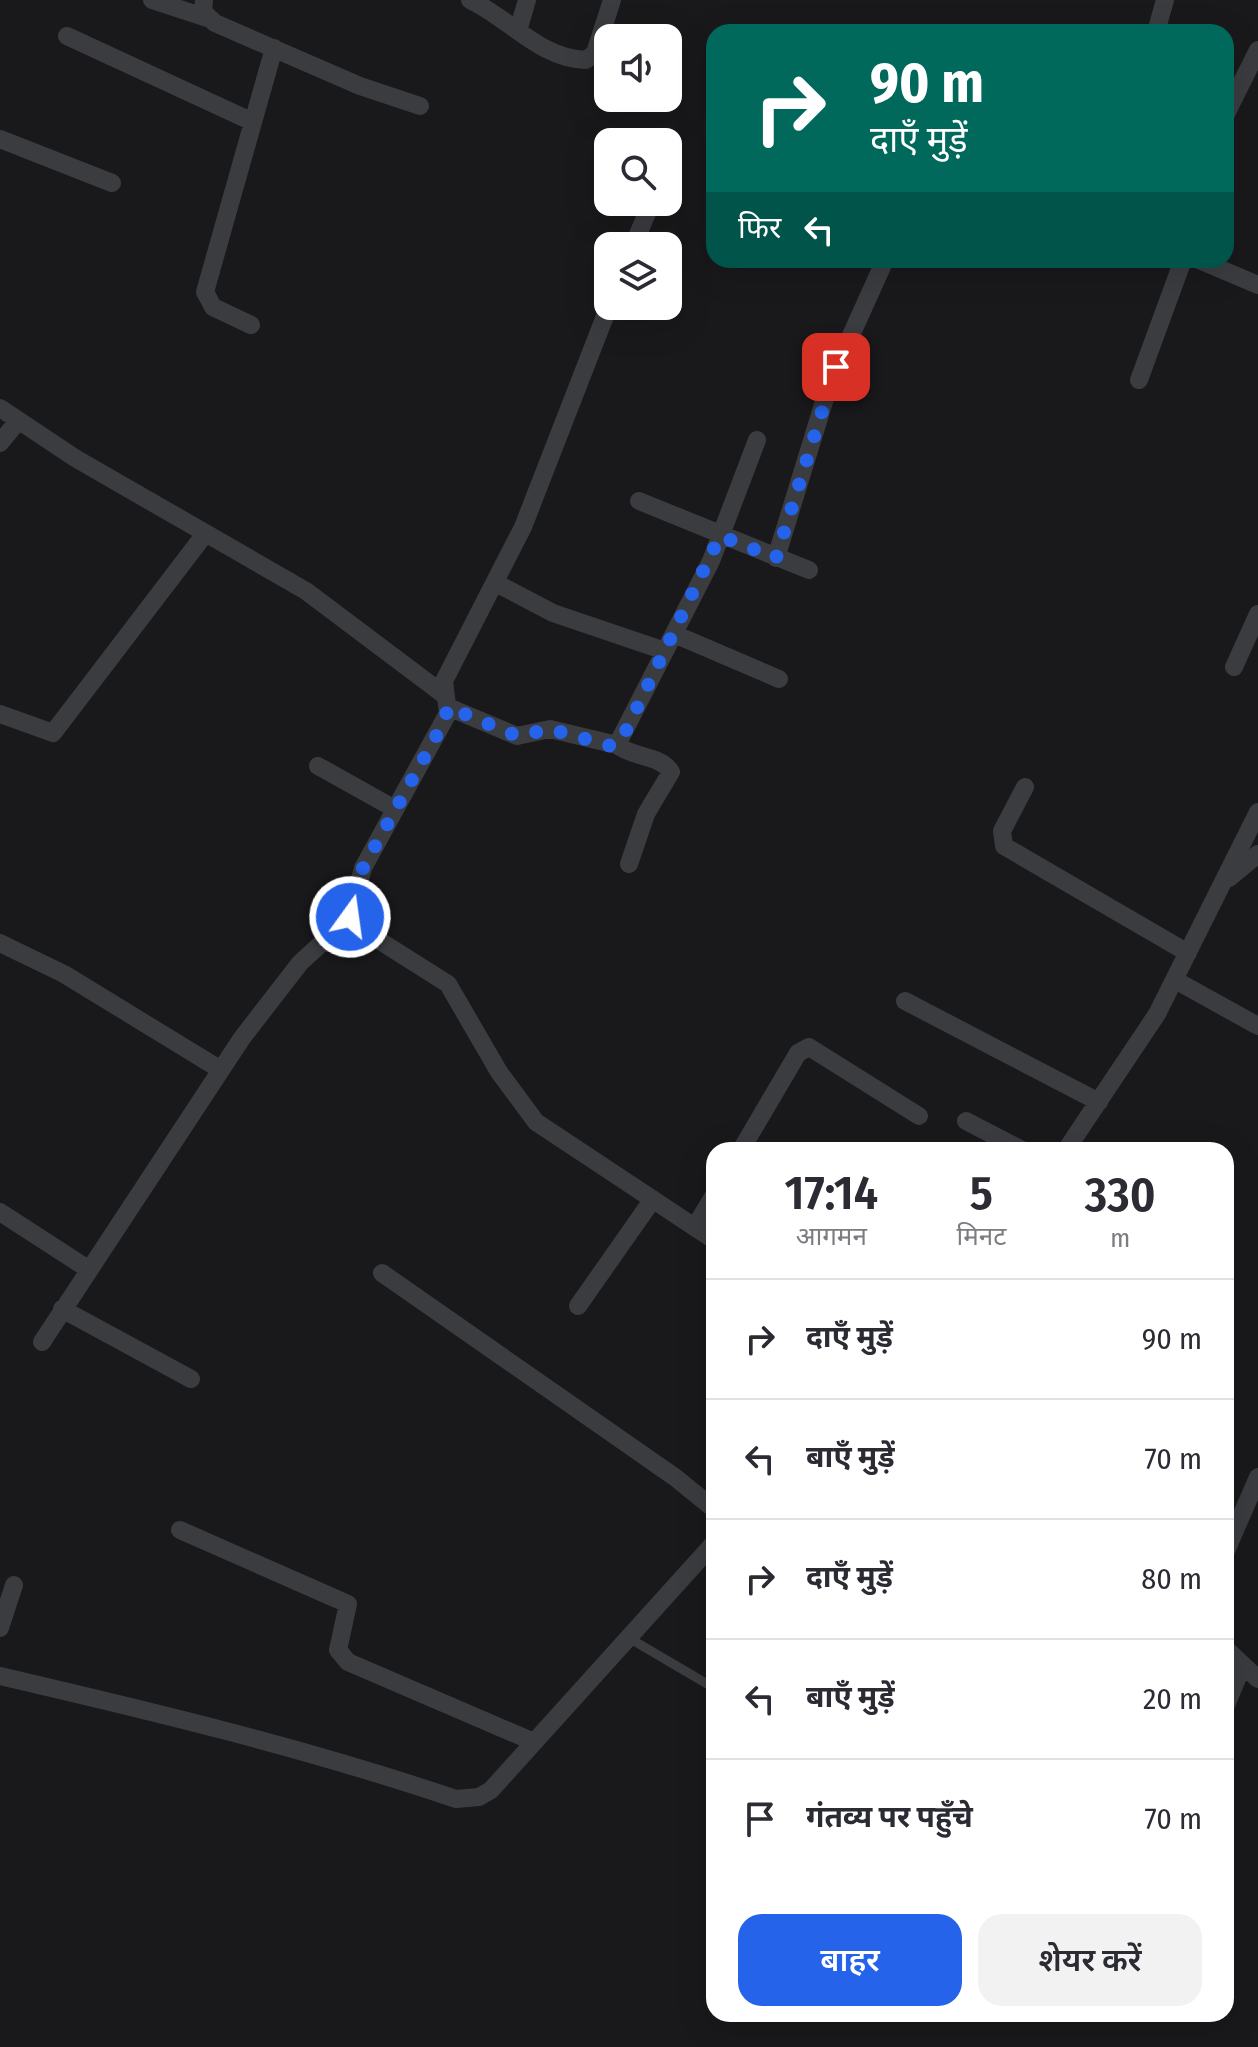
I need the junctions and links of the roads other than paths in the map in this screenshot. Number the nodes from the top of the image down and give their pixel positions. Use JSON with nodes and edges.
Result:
{"nodes":[{"id":1,"x":152,"y":0,"type":"edge"},
{"id":2,"x":470,"y":0,"type":"edge"},
{"id":3,"x":527,"y":0,"type":"edge"},
{"id":4,"x":612,"y":0,"type":"edge"},
{"id":5,"x":1165,"y":0,"type":"edge"},
{"id":6,"x":206,"y":9,"type":"edge"},
{"id":7,"x":1158,"y":24,"type":"edge"},
{"id":8,"x":518,"y":31,"type":"junction"},
{"id":9,"x":67,"y":36,"type":"dead end"},
{"id":10,"x":274,"y":48,"type":"junction"},
{"id":11,"x":1258,"y":50,"type":"edge"},
{"id":12,"x":1234,"y":98,"type":"edge"},
{"id":13,"x":420,"y":106,"type":"dead end"},
{"id":14,"x":253,"y":122,"type":"junction"},
{"id":15,"x":0,"y":139,"type":"edge"},
{"id":16,"x":112,"y":183,"type":"dead end"},
{"id":17,"x":881,"y":268,"type":"edge"},
{"id":18,"x":1180,"y":268,"type":"edge"},
{"id":19,"x":1218,"y":268,"type":"edge"},
{"id":20,"x":1258,"y":285,"type":"edge"},
{"id":21,"x":604,"y":320,"type":"edge"},
{"id":22,"x":251,"y":325,"type":"dead end"},
{"id":23,"x":1139,"y":380,"type":"dead end"},
{"id":24,"x":0,"y":408,"type":"edge"},
{"id":25,"x":18,"y":421,"type":"junction"},
{"id":26,"x":757,"y":440,"type":"dead end"},
{"id":27,"x":0,"y":443,"type":"edge"},
{"id":28,"x":639,"y":501,"type":"dead end"},
{"id":29,"x":205,"y":534,"type":"junction"},
{"id":30,"x":720,"y":536,"type":"junction"},
{"id":31,"x":776,"y":558,"type":"junction"},
{"id":32,"x":809,"y":570,"type":"dead end"},
{"id":33,"x":496,"y":583,"type":"junction"},
{"id":34,"x":1258,"y":614,"type":"edge"},
{"id":35,"x":674,"y":634,"type":"junction"},
{"id":36,"x":665,"y":651,"type":"junction"},
{"id":37,"x":1234,"y":667,"type":"dead end"},
{"id":38,"x":779,"y":679,"type":"dead end"},
{"id":39,"x":446,"y":700,"type":"junction"},
{"id":40,"x":0,"y":714,"type":"edge"},
{"id":41,"x":617,"y":745,"type":"junction"},
{"id":42,"x":318,"y":766,"type":"dead end"},
{"id":43,"x":1025,"y":787,"type":"dead end"},
{"id":44,"x":395,"y":809,"type":"junction"},
{"id":45,"x":1258,"y":812,"type":"edge"},
{"id":46,"x":1258,"y":854,"type":"edge"},
{"id":47,"x":629,"y":864,"type":"dead end"},
{"id":48,"x":1225,"y":882,"type":"junction"},
{"id":49,"x":350,"y":917,"type":"junction"},
{"id":50,"x":0,"y":943,"type":"edge"},
{"id":51,"x":1188,"y":953,"type":"junction"},
{"id":52,"x":1175,"y":980,"type":"junction"},
{"id":53,"x":905,"y":1001,"type":"dead end"},
{"id":54,"x":1258,"y":1026,"type":"edge"},
{"id":55,"x":221,"y":1070,"type":"junction"},
{"id":56,"x":1099,"y":1102,"type":"junction"},
{"id":57,"x":919,"y":1116,"type":"dead end"},
{"id":58,"x":966,"y":1121,"type":"dead end"},
{"id":59,"x":746,"y":1142,"type":"edge"},
{"id":60,"x":1007,"y":1142,"type":"edge"},
{"id":61,"x":1072,"y":1142,"type":"edge"},
{"id":62,"x":653,"y":1199,"type":"junction"},
{"id":63,"x":706,"y":1208,"type":"edge"},
{"id":64,"x":3,"y":1221,"type":"edge"},
{"id":65,"x":695,"y":1227,"type":"junction"},
{"id":66,"x":706,"y":1235,"type":"edge"},
{"id":67,"x":88,"y":1269,"type":"junction"},
{"id":68,"x":382,"y":1273,"type":"dead end"},
{"id":69,"x":578,"y":1306,"type":"dead end"},
{"id":70,"x":62,"y":1309,"type":"junction"},
{"id":71,"x":42,"y":1342,"type":"dead end"},
{"id":72,"x":191,"y":1379,"type":"dead end"},
{"id":73,"x":1258,"y":1477,"type":"edge"},
{"id":74,"x":706,"y":1502,"type":"edge"},
{"id":75,"x":180,"y":1530,"type":"dead end"},
{"id":76,"x":1234,"y":1532,"type":"edge"},
{"id":77,"x":706,"y":1552,"type":"edge"},
{"id":78,"x":14,"y":1585,"type":"dead end"},
{"id":79,"x":0,"y":1628,"type":"edge"},
{"id":80,"x":629,"y":1638,"type":"junction"},
{"id":81,"x":1234,"y":1657,"type":"edge"},
{"id":82,"x":1243,"y":1665,"type":"junction"},
{"id":83,"x":1,"y":1679,"type":"edge"},
{"id":84,"x":1258,"y":1679,"type":"edge"},
{"id":85,"x":706,"y":1683,"type":"edge"},
{"id":86,"x":1234,"y":1686,"type":"edge"},
{"id":87,"x":534,"y":1742,"type":"junction"}],
"edges":[{"from":1,"to":6,"type":"street"},
{"from":2,"to":8,"type":"street"},
{"from":3,"to":8,"type":"street"},
{"from":4,"to":8,"type":"street"},
{"from":5,"to":7,"type":"street"},
{"from":6,"to":10,"type":"street"},
{"from":9,"to":14,"type":"street"},
{"from":10,"to":13,"type":"street"},
{"from":10,"to":14,"type":"street"},
{"from":11,"to":12,"type":"street"},
{"from":14,"to":22,"type":"street"},
{"from":15,"to":16,"type":"street"},
{"from":17,"to":31,"type":"street"},
{"from":18,"to":23,"type":"street"},
{"from":19,"to":20,"type":"street"},
{"from":21,"to":33,"type":"street"},
{"from":24,"to":25,"type":"street"},
{"from":25,"to":27,"type":"street"},
{"from":25,"to":29,"type":"street"},
{"from":26,"to":30,"type":"street"},
{"from":28,"to":30,"type":"street"},
{"from":29,"to":39,"type":"street"},
{"from":29,"to":40,"type":"street"},
{"from":30,"to":31,"type":"street"},
{"from":30,"to":35,"type":"street"},
{"from":31,"to":32,"type":"street"},
{"from":33,"to":36,"type":"street"},
{"from":33,"to":39,"type":"street"},
{"from":34,"to":37,"type":"street"},
{"from":35,"to":36,"type":"street"},
{"from":35,"to":38,"type":"street"},
{"from":36,"to":41,"type":"street"},
{"from":39,"to":41,"type":"street"},
{"from":39,"to":44,"type":"street"},
{"from":41,"to":47,"type":"street"},
{"from":42,"to":44,"type":"street"},
{"from":43,"to":51,"type":"street"},
{"from":44,"to":49,"type":"street"},
{"from":45,"to":48,"type":"street"},
{"from":46,"to":48,"type":"street"},
{"from":48,"to":51,"type":"street"},
{"from":49,"to":55,"type":"street"},
{"from":49,"to":62,"type":"street"},
{"from":50,"to":55,"type":"street"},
{"from":51,"to":52,"type":"street"},
{"from":52,"to":54,"type":"street"},
{"from":52,"to":56,"type":"street"},
{"from":53,"to":56,"type":"street"},
{"from":55,"to":67,"type":"street"},
{"from":56,"to":61,"type":"street"},
{"from":57,"to":59,"type":"street"},
{"from":58,"to":60,"type":"street"},
{"from":62,"to":65,"type":"street"},
{"from":62,"to":69,"type":"street"},
{"from":63,"to":65,"type":"street"},
{"from":64,"to":67,"type":"street"},
{"from":65,"to":66,"type":"street"},
{"from":67,"to":70,"type":"street"},
{"from":68,"to":74,"type":"street"},
{"from":70,"to":71,"type":"street"},
{"from":70,"to":72,"type":"street"},
{"from":73,"to":76,"type":"street"},
{"from":75,"to":87,"type":"street"},
{"from":77,"to":80,"type":"street"},
{"from":78,"to":79,"type":"street"},
{"from":80,"to":85,"type":"lane"},
{"from":80,"to":87,"type":"street"},
{"from":81,"to":82,"type":"street"},
{"from":82,"to":84,"type":"street"},
{"from":82,"to":86,"type":"street"},
{"from":83,"to":87,"type":"street"}]}
